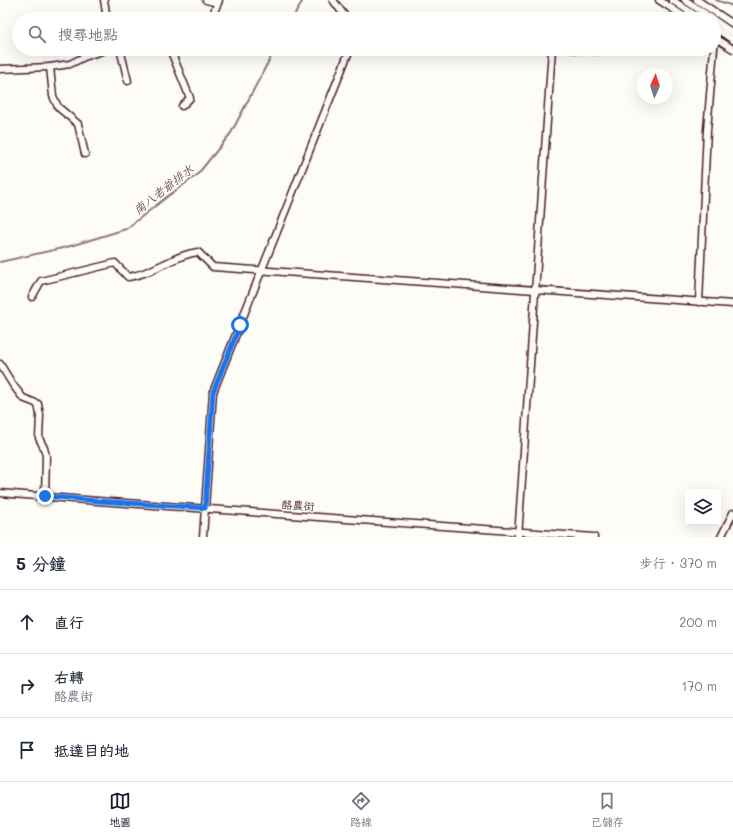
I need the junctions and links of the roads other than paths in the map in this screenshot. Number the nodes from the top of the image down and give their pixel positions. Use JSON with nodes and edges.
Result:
{"nodes":[{"id":1,"x":104,"y":0,"type":"edge"},
{"id":2,"x":206,"y":0,"type":"edge"},
{"id":3,"x":333,"y":0,"type":"edge"},
{"id":4,"x":659,"y":0,"type":"edge"},
{"id":5,"x":672,"y":0,"type":"edge"},
{"id":6,"x":685,"y":0,"type":"edge"},
{"id":7,"x":219,"y":1,"type":"edge"},
{"id":8,"x":698,"y":1,"type":"edge"},
{"id":9,"x":694,"y":10,"type":"junction"},
{"id":10,"x":107,"y":12,"type":"edge"},
{"id":11,"x":214,"y":12,"type":"edge"},
{"id":12,"x":342,"y":12,"type":"edge"},
{"id":13,"x":677,"y":12,"type":"edge"},
{"id":14,"x":698,"y":12,"type":"edge"},
{"id":15,"x":715,"y":12,"type":"edge"},
{"id":16,"x":721,"y":16,"type":"edge"},
{"id":17,"x":721,"y":24,"type":"edge"},
{"id":18,"x":733,"y":24,"type":"edge"},
{"id":19,"x":721,"y":32,"type":"edge"},
{"id":20,"x":733,"y":32,"type":"edge"},
{"id":21,"x":733,"y":40,"type":"edge"},
{"id":22,"x":721,"y":41,"type":"edge"},
{"id":23,"x":733,"y":49,"type":"edge"},
{"id":24,"x":87,"y":56,"type":"edge"},
{"id":25,"x":122,"y":56,"type":"edge"},
{"id":26,"x":173,"y":56,"type":"edge"},
{"id":27,"x":347,"y":56,"type":"edge"},
{"id":28,"x":552,"y":56,"type":"edge"},
{"id":29,"x":713,"y":56,"type":"edge"},
{"id":30,"x":50,"y":67,"type":"junction"},
{"id":31,"x":0,"y":69,"type":"edge"},
{"id":32,"x":128,"y":81,"type":"dead end"},
{"id":33,"x":182,"y":106,"type":"dead end"},
{"id":34,"x":84,"y":154,"type":"dead end"},
{"id":35,"x":262,"y":271,"type":"junction"},
{"id":36,"x":535,"y":290,"type":"junction"},
{"id":37,"x":32,"y":297,"type":"dead end"},
{"id":38,"x":699,"y":302,"type":"junction"},
{"id":39,"x":733,"y":304,"type":"edge"},
{"id":40,"x":0,"y":364,"type":"edge"},
{"id":41,"x":0,"y":493,"type":"edge"},
{"id":42,"x":45,"y":496,"type":"junction"},
{"id":43,"x":205,"y":508,"type":"junction"},
{"id":44,"x":733,"y":513,"type":"edge"},
{"id":45,"x":518,"y":534,"type":"edge"},
{"id":46,"x":203,"y":537,"type":"edge"},
{"id":47,"x":594,"y":537,"type":"edge"},
{"id":48,"x":721,"y":537,"type":"edge"}],
"edges":[{"from":1,"to":10,"type":"street"},
{"from":2,"to":7,"type":"street"},
{"from":3,"to":12,"type":"street"},
{"from":4,"to":13,"type":"street"},
{"from":5,"to":9,"type":"street"},
{"from":6,"to":9,"type":"street"},
{"from":7,"to":11,"type":"street"},
{"from":8,"to":15,"type":"street"},
{"from":9,"to":14,"type":"street"},
{"from":16,"to":18,"type":"street"},
{"from":17,"to":20,"type":"street"},
{"from":19,"to":21,"type":"street"},
{"from":22,"to":23,"type":"street"},
{"from":24,"to":30,"type":"street"},
{"from":25,"to":32,"type":"street"},
{"from":26,"to":33,"type":"street"},
{"from":27,"to":35,"type":"street"},
{"from":28,"to":36,"type":"street"},
{"from":29,"to":38,"type":"street"},
{"from":30,"to":31,"type":"street"},
{"from":30,"to":34,"type":"street"},
{"from":35,"to":36,"type":"street"},
{"from":35,"to":37,"type":"street"},
{"from":35,"to":43,"type":"street"},
{"from":36,"to":38,"type":"street"},
{"from":36,"to":45,"type":"street"},
{"from":38,"to":39,"type":"street"},
{"from":40,"to":42,"type":"street"},
{"from":41,"to":42,"type":"street","name":"酪農街"},
{"from":42,"to":43,"type":"street","name":"酪農街"},
{"from":43,"to":45,"type":"street","name":"酪農街"},
{"from":43,"to":46,"type":"street"},
{"from":44,"to":48,"type":"street"},
{"from":45,"to":47,"type":"street","name":"酪農街"}]}
